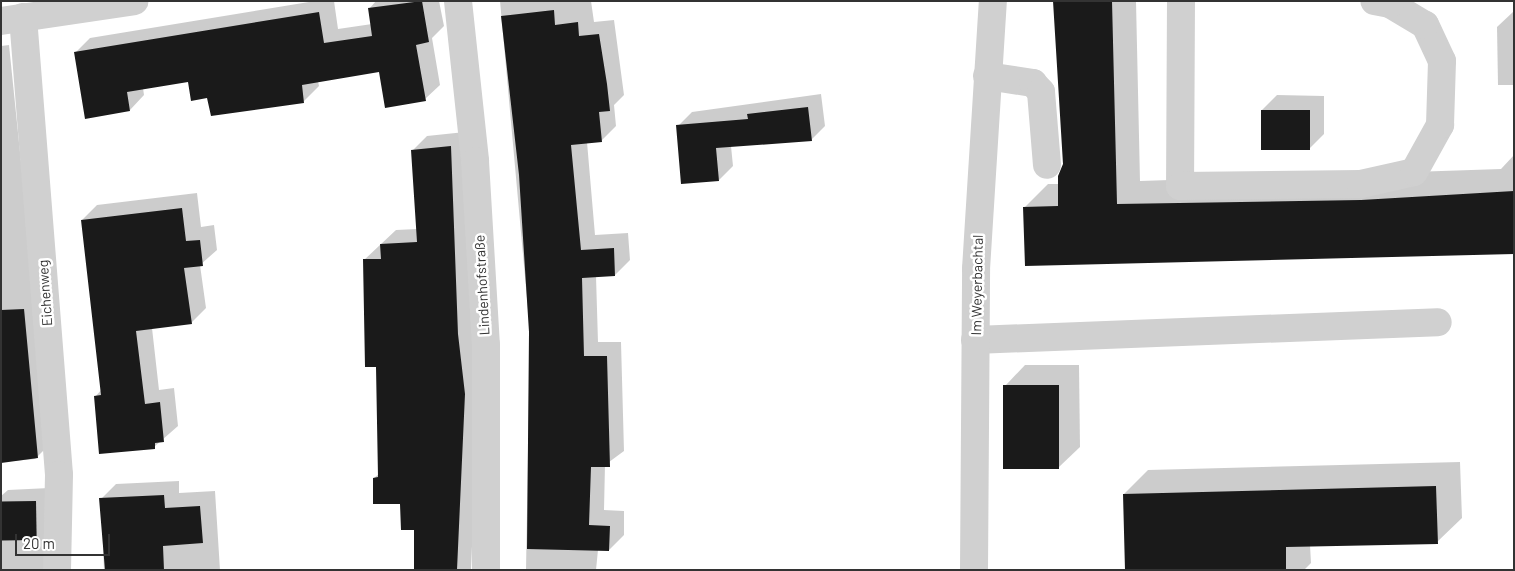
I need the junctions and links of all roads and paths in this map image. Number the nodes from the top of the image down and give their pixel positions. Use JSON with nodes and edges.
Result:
{"nodes":[{"id":1,"x":135,"y":1,"type":"edge"},
{"id":2,"x":458,"y":1,"type":"edge"},
{"id":3,"x":993,"y":1,"type":"edge"},
{"id":4,"x":1181,"y":1,"type":"edge"},
{"id":5,"x":1374,"y":1,"type":"edge"},
{"id":6,"x":12,"y":19,"type":"edge"},
{"id":7,"x":987,"y":76,"type":"junction"},
{"id":8,"x":1047,"y":165,"type":"dead end"},
{"id":9,"x":1438,"y":322,"type":"dead end"},
{"id":10,"x":975,"y":340,"type":"junction"},
{"id":11,"x":57,"y":570,"type":"edge"},
{"id":12,"x":486,"y":570,"type":"edge"},
{"id":13,"x":974,"y":570,"type":"edge"}],
"edges":[{"from":1,"to":6,"type":"street"},
{"from":2,"to":12,"type":"street","name":"Lindenhofstraße"},
{"from":3,"to":7,"type":"street","name":"Im Weyerbachtal"},
{"from":4,"to":5,"type":"street"},
{"from":6,"to":11,"type":"street","name":"Eichenweg"},
{"from":7,"to":8,"type":"street"},
{"from":7,"to":10,"type":"street","name":"Im Weyerbachtal"},
{"from":9,"to":10,"type":"street"},
{"from":10,"to":13,"type":"street","name":"Im Weyerbachtal"}]}
